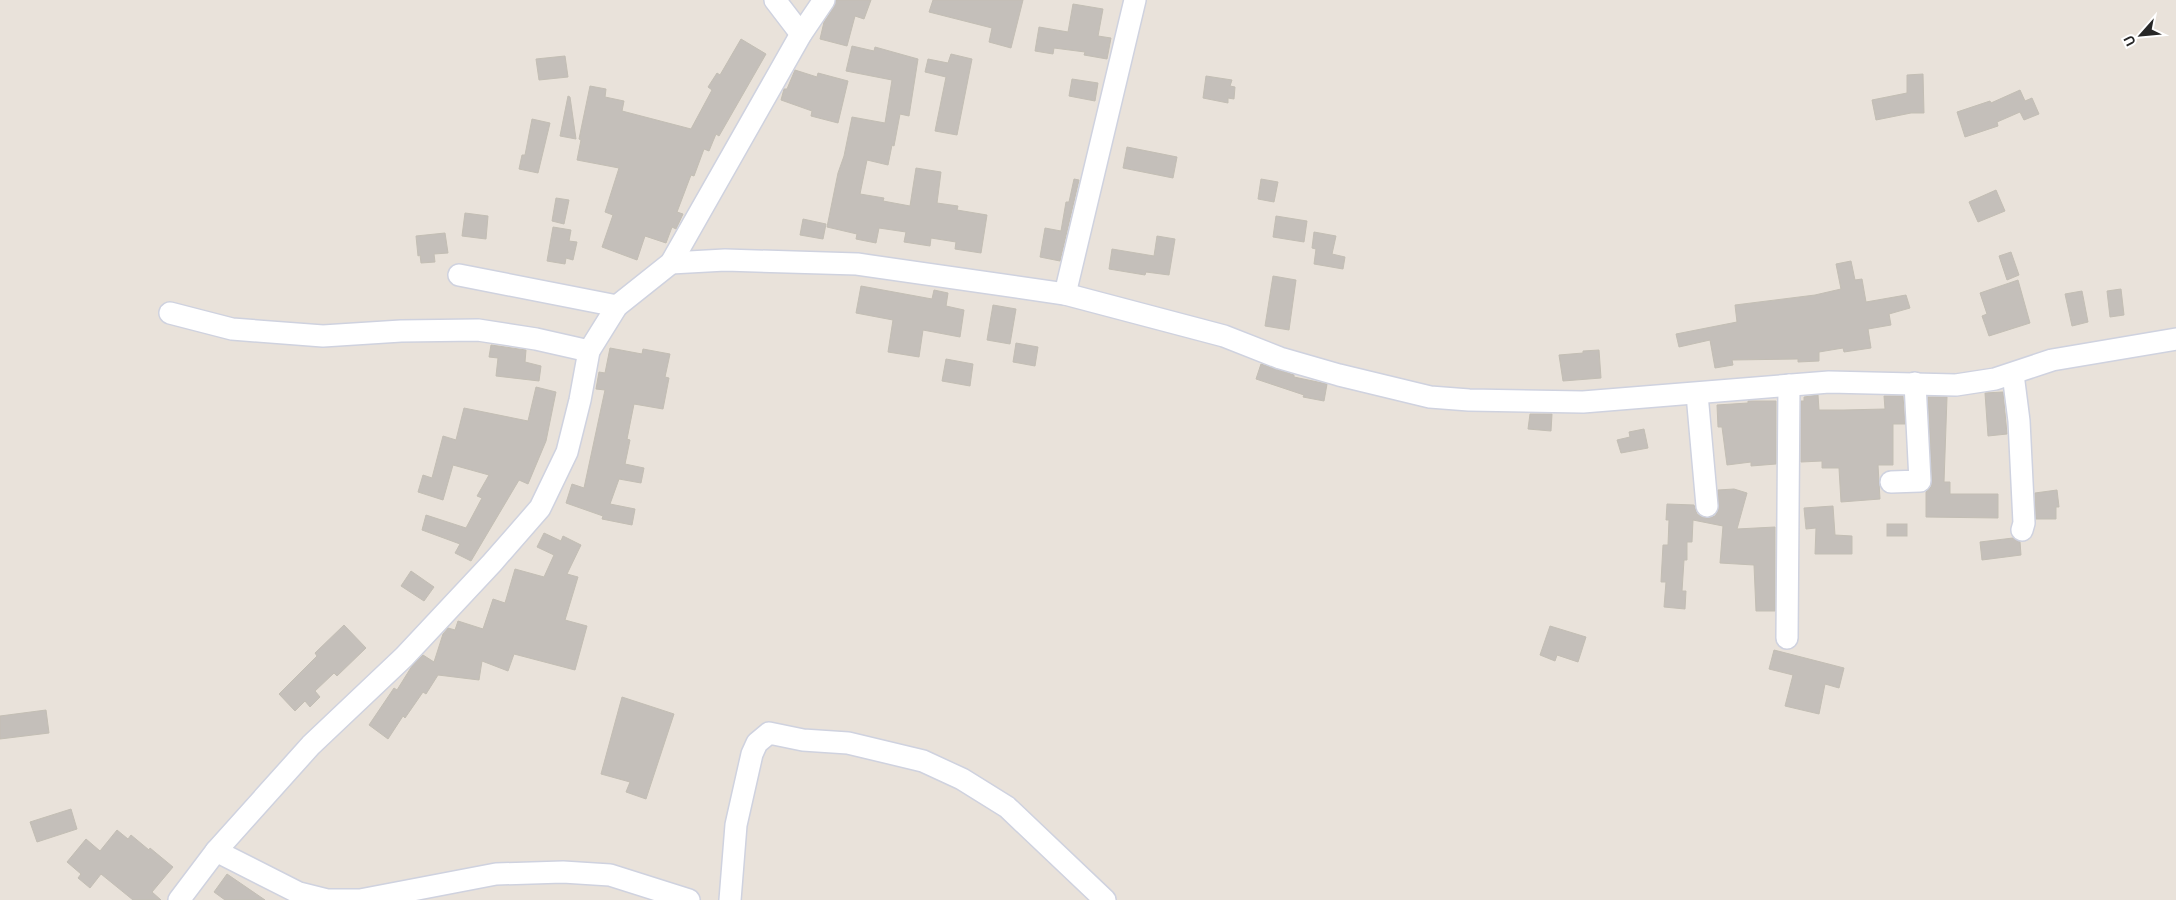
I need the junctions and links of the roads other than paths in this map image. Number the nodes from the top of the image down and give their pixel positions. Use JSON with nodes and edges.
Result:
{"nodes":[{"id":1,"x":775,"y":0,"type":"edge"},
{"id":2,"x":824,"y":0,"type":"edge"},
{"id":3,"x":1135,"y":0,"type":"edge"},
{"id":4,"x":801,"y":34,"type":"junction"},
{"id":5,"x":671,"y":263,"type":"junction"},
{"id":6,"x":459,"y":274,"type":"dead end"},
{"id":7,"x":1065,"y":294,"type":"junction"},
{"id":8,"x":617,"y":306,"type":"junction"},
{"id":9,"x":170,"y":314,"type":"dead end"},
{"id":10,"x":2176,"y":338,"type":"edge"},
{"id":11,"x":589,"y":351,"type":"junction"},
{"id":12,"x":2013,"y":374,"type":"junction"},
{"id":13,"x":1915,"y":383,"type":"junction"},
{"id":14,"x":1789,"y":386,"type":"junction"},
{"id":15,"x":1697,"y":394,"type":"junction"},
{"id":16,"x":1891,"y":482,"type":"dead end"},
{"id":17,"x":1707,"y":506,"type":"dead end"},
{"id":18,"x":2022,"y":530,"type":"dead end"},
{"id":19,"x":1786,"y":638,"type":"dead end"},
{"id":20,"x":216,"y":851,"type":"junction"},
{"id":21,"x":179,"y":900,"type":"edge"},
{"id":22,"x":689,"y":900,"type":"edge"},
{"id":23,"x":730,"y":900,"type":"edge"},
{"id":24,"x":1105,"y":900,"type":"edge"}],
"edges":[{"from":1,"to":4,"type":"street"},
{"from":2,"to":4,"type":"street"},
{"from":3,"to":7,"type":"street"},
{"from":4,"to":5,"type":"street"},
{"from":5,"to":7,"type":"street"},
{"from":5,"to":8,"type":"street"},
{"from":6,"to":8,"type":"street"},
{"from":7,"to":15,"type":"street"},
{"from":8,"to":11,"type":"street"},
{"from":9,"to":11,"type":"street"},
{"from":10,"to":12,"type":"street"},
{"from":11,"to":20,"type":"street"},
{"from":12,"to":13,"type":"street"},
{"from":12,"to":18,"type":"street"},
{"from":13,"to":14,"type":"street"},
{"from":13,"to":16,"type":"street"},
{"from":14,"to":15,"type":"street"},
{"from":14,"to":19,"type":"street"},
{"from":15,"to":17,"type":"street"},
{"from":20,"to":21,"type":"street"},
{"from":20,"to":22,"type":"street"},
{"from":23,"to":24,"type":"street"}]}
